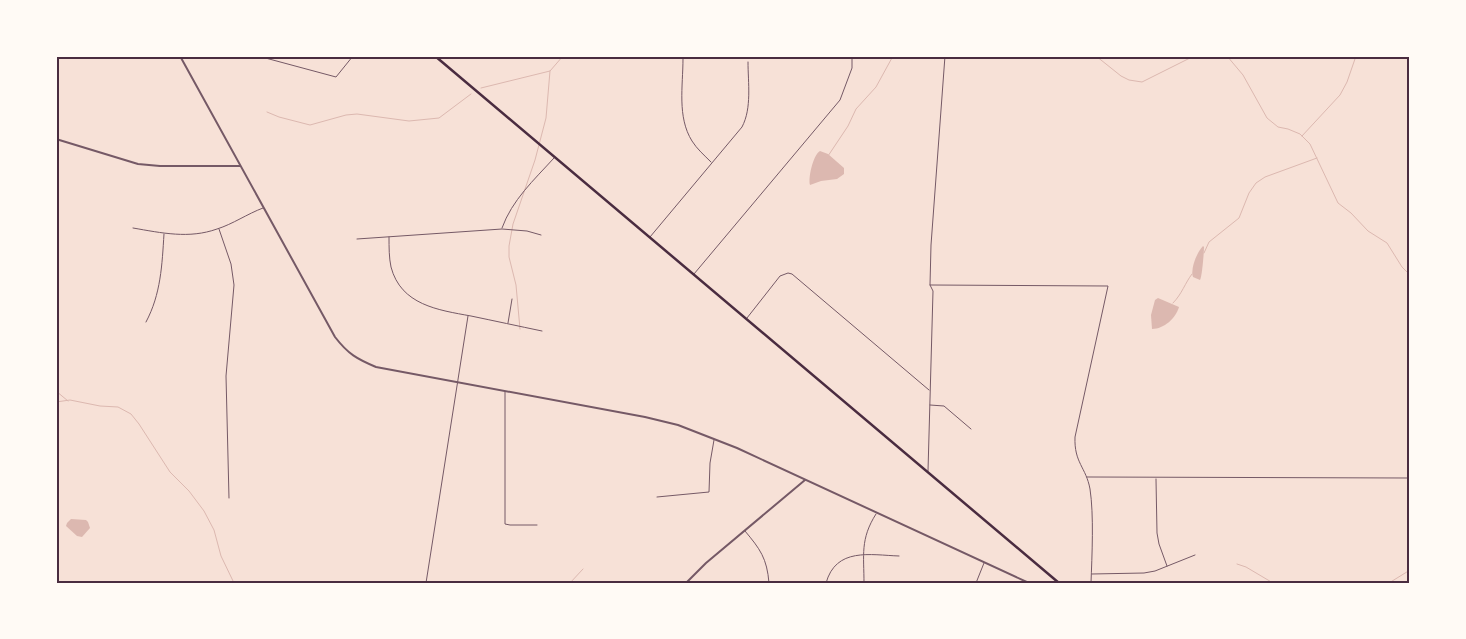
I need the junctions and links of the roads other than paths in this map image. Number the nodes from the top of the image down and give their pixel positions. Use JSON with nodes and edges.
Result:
{"nodes":[{"id":1,"x":193,"y":56,"type":"edge"},
{"id":2,"x":258,"y":56,"type":"edge"},
{"id":3,"x":353,"y":56,"type":"edge"},
{"id":4,"x":435,"y":56,"type":"edge"},
{"id":5,"x":852,"y":56,"type":"edge"},
{"id":6,"x":945,"y":56,"type":"edge"},
{"id":7,"x":180,"y":57,"type":"edge"},
{"id":8,"x":683,"y":59,"type":"dead end"},
{"id":9,"x":748,"y":62,"type":"dead end"},
{"id":10,"x":56,"y":139,"type":"edge"},
{"id":11,"x":554,"y":158,"type":"junction"},
{"id":12,"x":711,"y":162,"type":"junction"},
{"id":13,"x":240,"y":166,"type":"junction"},
{"id":14,"x":263,"y":208,"type":"junction"},
{"id":15,"x":133,"y":228,"type":"dead end"},
{"id":16,"x":218,"y":229,"type":"junction"},
{"id":17,"x":502,"y":229,"type":"junction"},
{"id":18,"x":164,"y":234,"type":"junction"},
{"id":19,"x":541,"y":235,"type":"dead end"},
{"id":20,"x":389,"y":237,"type":"junction"},
{"id":21,"x":649,"y":238,"type":"junction"},
{"id":22,"x":357,"y":239,"type":"dead end"},
{"id":23,"x":694,"y":275,"type":"junction"},
{"id":24,"x":930,"y":284,"type":"junction"},
{"id":25,"x":512,"y":299,"type":"dead end"},
{"id":26,"x":468,"y":316,"type":"junction"},
{"id":27,"x":746,"y":319,"type":"junction"},
{"id":28,"x":146,"y":322,"type":"dead end"},
{"id":29,"x":508,"y":324,"type":"junction"},
{"id":30,"x":542,"y":331,"type":"dead end"},
{"id":31,"x":457,"y":383,"type":"junction"},
{"id":32,"x":930,"y":391,"type":"junction"},
{"id":33,"x":505,"y":392,"type":"junction"},
{"id":34,"x":929,"y":405,"type":"junction"},
{"id":35,"x":970,"y":429,"type":"dead end"},
{"id":36,"x":714,"y":439,"type":"junction"},
{"id":37,"x":928,"y":472,"type":"junction"},
{"id":38,"x":1087,"y":478,"type":"junction"},
{"id":39,"x":1156,"y":478,"type":"junction"},
{"id":40,"x":1407,"y":478,"type":"dead end"},
{"id":41,"x":806,"y":480,"type":"junction"},
{"id":42,"x":658,"y":496,"type":"dead end"},
{"id":43,"x":229,"y":498,"type":"dead end"},
{"id":44,"x":877,"y":513,"type":"junction"},
{"id":45,"x":537,"y":525,"type":"dead end"},
{"id":46,"x":744,"y":531,"type":"junction"},
{"id":47,"x":864,"y":555,"type":"junction"},
{"id":48,"x":1195,"y":555,"type":"dead end"},
{"id":49,"x":900,"y":556,"type":"dead end"},
{"id":50,"x":984,"y":562,"type":"junction"},
{"id":51,"x":1167,"y":567,"type":"junction"},
{"id":52,"x":1092,"y":574,"type":"junction"},
{"id":53,"x":1019,"y":578,"type":"junction"},
{"id":54,"x":426,"y":583,"type":"edge"},
{"id":55,"x":686,"y":583,"type":"edge"},
{"id":56,"x":769,"y":583,"type":"edge"},
{"id":57,"x":826,"y":583,"type":"edge"},
{"id":58,"x":864,"y":583,"type":"edge"},
{"id":59,"x":976,"y":583,"type":"edge"},
{"id":60,"x":1017,"y":583,"type":"edge"},
{"id":61,"x":1029,"y":583,"type":"edge"},
{"id":62,"x":1059,"y":583,"type":"edge"},
{"id":63,"x":1092,"y":583,"type":"edge"}],
"edges":[{"from":1,"to":7,"type":"street"},
{"from":2,"to":3,"type":"street"},
{"from":4,"to":11,"type":"highway"},
{"from":5,"to":23,"type":"street"},
{"from":6,"to":24,"type":"street"},
{"from":7,"to":13,"type":"street"},
{"from":8,"to":12,"type":"street"},
{"from":9,"to":12,"type":"street"},
{"from":10,"to":13,"type":"street"},
{"from":11,"to":17,"type":"street"},
{"from":11,"to":21,"type":"highway"},
{"from":12,"to":21,"type":"street"},
{"from":13,"to":14,"type":"street"},
{"from":14,"to":16,"type":"street"},
{"from":14,"to":31,"type":"street"},
{"from":15,"to":18,"type":"street"},
{"from":16,"to":18,"type":"street"},
{"from":16,"to":43,"type":"street"},
{"from":17,"to":19,"type":"street"},
{"from":17,"to":20,"type":"street"},
{"from":18,"to":28,"type":"street"},
{"from":20,"to":22,"type":"street"},
{"from":20,"to":26,"type":"street"},
{"from":21,"to":23,"type":"highway"},
{"from":23,"to":27,"type":"highway"},
{"from":24,"to":32,"type":"street"},
{"from":24,"to":38,"type":"street"},
{"from":25,"to":29,"type":"street"},
{"from":26,"to":29,"type":"street"},
{"from":26,"to":31,"type":"street"},
{"from":27,"to":32,"type":"street"},
{"from":27,"to":37,"type":"highway"},
{"from":29,"to":30,"type":"street"},
{"from":31,"to":33,"type":"street"},
{"from":31,"to":54,"type":"street"},
{"from":32,"to":34,"type":"street"},
{"from":33,"to":36,"type":"street"},
{"from":33,"to":45,"type":"street"},
{"from":34,"to":35,"type":"street"},
{"from":34,"to":37,"type":"street"},
{"from":36,"to":41,"type":"street"},
{"from":36,"to":42,"type":"street"},
{"from":37,"to":62,"type":"highway"},
{"from":38,"to":39,"type":"street"},
{"from":38,"to":52,"type":"street"},
{"from":39,"to":40,"type":"street"},
{"from":39,"to":51,"type":"street"},
{"from":41,"to":44,"type":"street"},
{"from":41,"to":46,"type":"street"},
{"from":44,"to":47,"type":"street"},
{"from":44,"to":50,"type":"street"},
{"from":46,"to":55,"type":"street"},
{"from":46,"to":56,"type":"street"},
{"from":47,"to":49,"type":"street"},
{"from":47,"to":57,"type":"street"},
{"from":47,"to":58,"type":"street"},
{"from":48,"to":51,"type":"street"},
{"from":50,"to":53,"type":"street"},
{"from":50,"to":59,"type":"street"},
{"from":51,"to":52,"type":"street"},
{"from":52,"to":63,"type":"street"},
{"from":53,"to":60,"type":"street"},
{"from":53,"to":61,"type":"street"}]}
